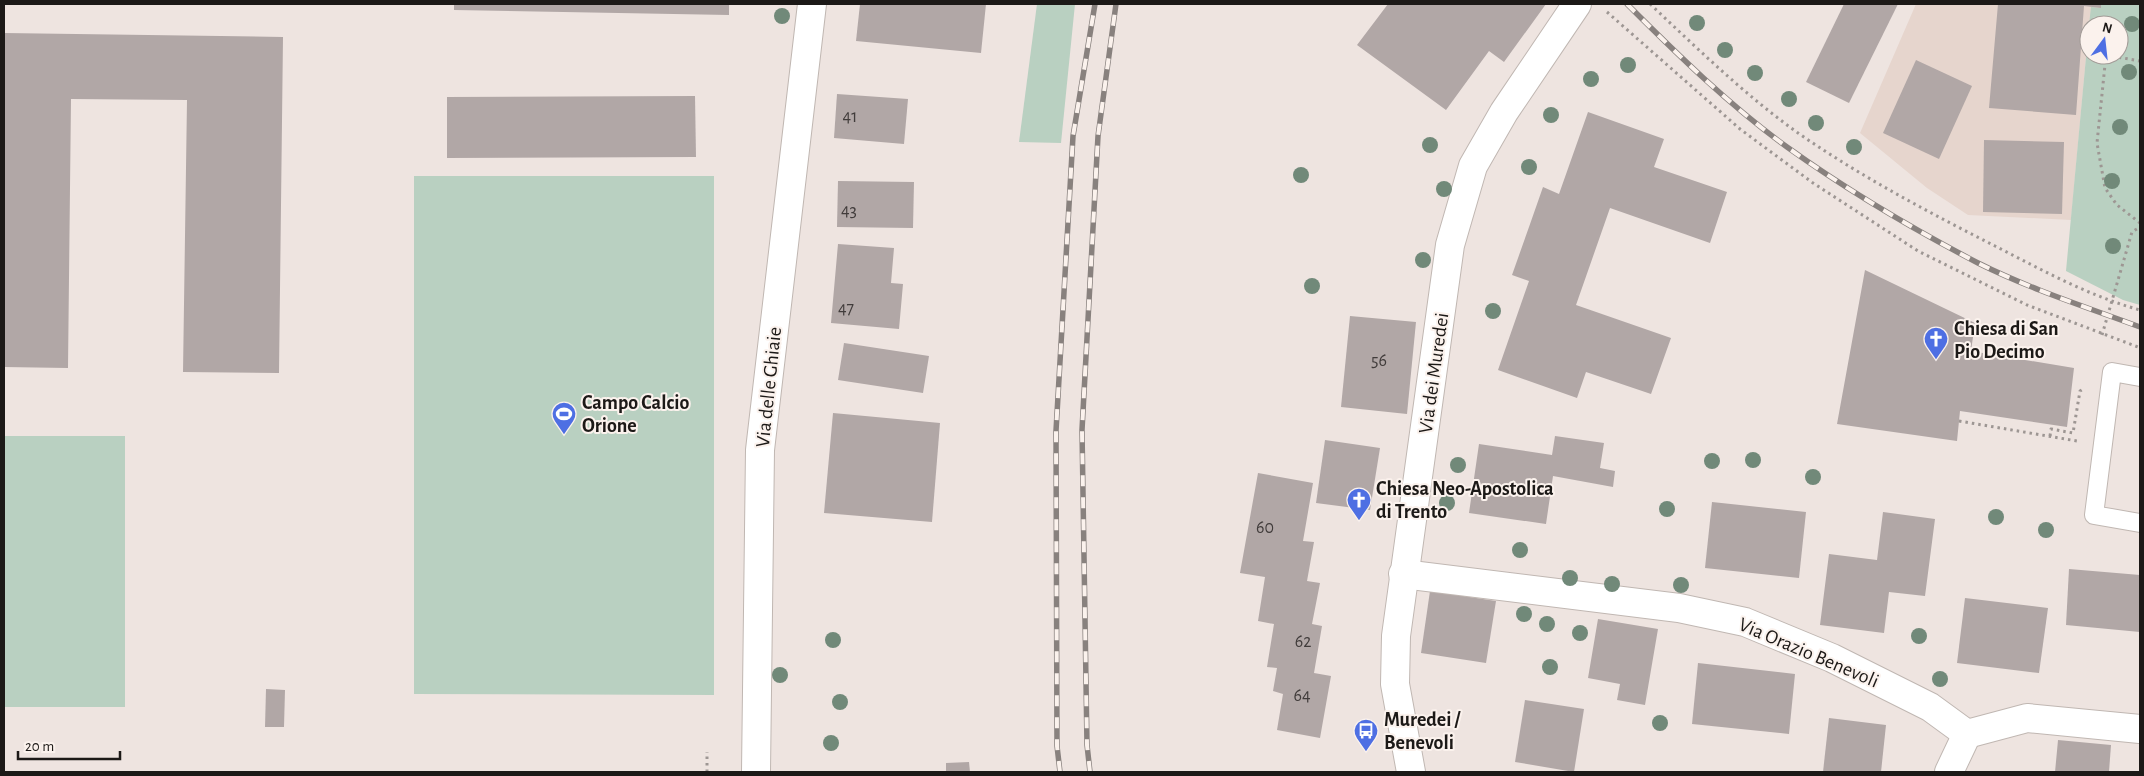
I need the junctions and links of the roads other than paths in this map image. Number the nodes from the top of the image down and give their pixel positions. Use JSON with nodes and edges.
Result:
{"nodes":[{"id":1,"x":812,"y":4,"type":"edge"},
{"id":2,"x":1589,"y":6,"type":"edge"},
{"id":3,"x":2140,"y":377,"type":"edge"},
{"id":4,"x":2140,"y":523,"type":"edge"},
{"id":5,"x":1404,"y":574,"type":"junction"},
{"id":6,"x":2140,"y":729,"type":"edge"},
{"id":7,"x":1967,"y":734,"type":"junction"},
{"id":8,"x":756,"y":772,"type":"edge"},
{"id":9,"x":1411,"y":772,"type":"edge"},
{"id":10,"x":1949,"y":772,"type":"edge"}],
"edges":[{"from":1,"to":8,"type":"street","name":"Via delle Ghiaie"},
{"from":2,"to":5,"type":"street","name":"Via dei Muredei"},
{"from":3,"to":4,"type":"lane"},
{"from":5,"to":7,"type":"street","name":"Via Orazio Benevoli"},
{"from":5,"to":9,"type":"street","name":"Via dei Muredei"},
{"from":6,"to":7,"type":"street"},
{"from":7,"to":10,"type":"street"}]}
